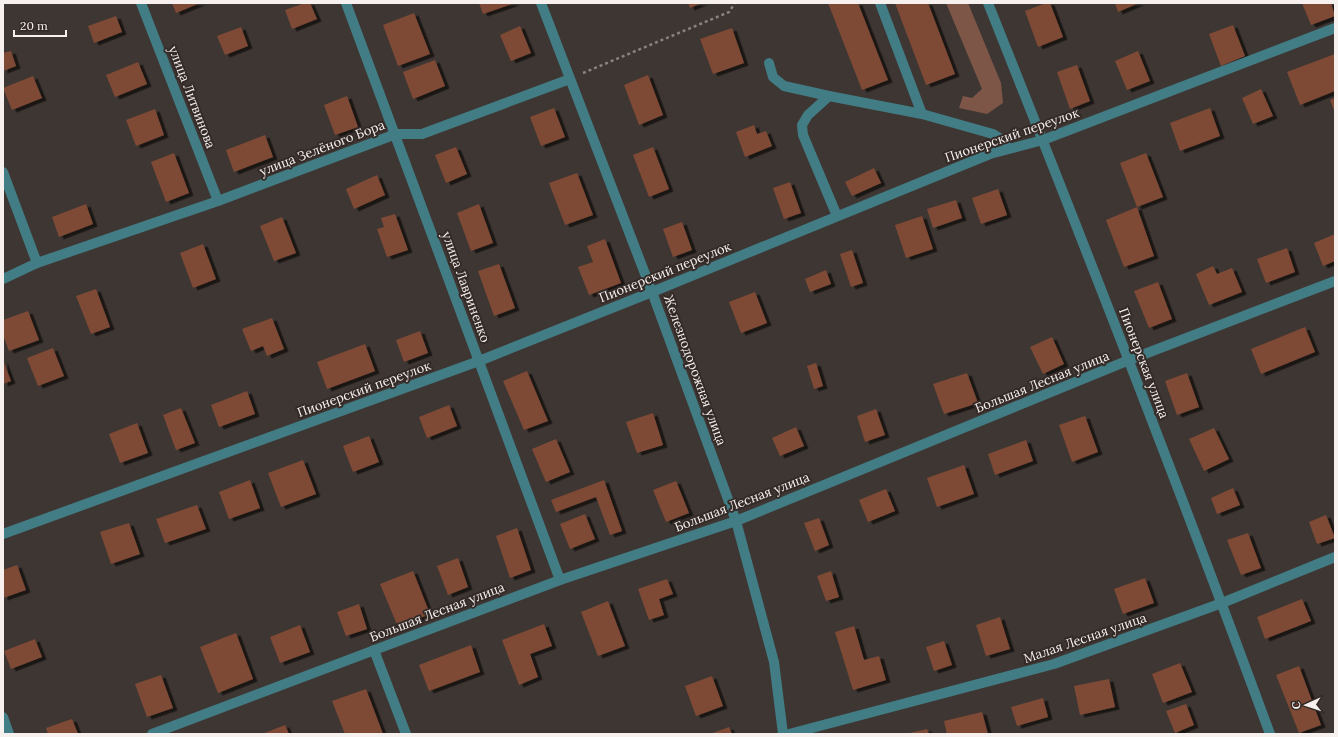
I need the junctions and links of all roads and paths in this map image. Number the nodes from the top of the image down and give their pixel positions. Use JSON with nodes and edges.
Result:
{"nodes":[{"id":1,"x":141,"y":3,"type":"edge"},
{"id":2,"x":346,"y":3,"type":"edge"},
{"id":3,"x":541,"y":3,"type":"edge"},
{"id":4,"x":735,"y":3,"type":"edge"},
{"id":5,"x":880,"y":3,"type":"edge"},
{"id":6,"x":988,"y":3,"type":"edge"},
{"id":7,"x":1335,"y":28,"type":"edge"},
{"id":8,"x":769,"y":63,"type":"dead end"},
{"id":9,"x":570,"y":79,"type":"junction"},
{"id":10,"x":829,"y":96,"type":"junction"},
{"id":11,"x":922,"y":114,"type":"junction"},
{"id":12,"x":396,"y":134,"type":"junction"},
{"id":13,"x":1043,"y":140,"type":"junction"},
{"id":14,"x":1008,"y":149,"type":"junction"},
{"id":15,"x":3,"y":172,"type":"edge"},
{"id":16,"x":218,"y":201,"type":"junction"},
{"id":17,"x":837,"y":216,"type":"junction"},
{"id":18,"x":36,"y":263,"type":"junction"},
{"id":19,"x":3,"y":279,"type":"edge"},
{"id":20,"x":1335,"y":281,"type":"edge"},
{"id":21,"x":652,"y":292,"type":"junction"},
{"id":22,"x":1129,"y":360,"type":"junction"},
{"id":23,"x":479,"y":361,"type":"junction"},
{"id":24,"x":736,"y":521,"type":"junction"},
{"id":25,"x":3,"y":534,"type":"edge"},
{"id":26,"x":1335,"y":557,"type":"edge"},
{"id":27,"x":560,"y":580,"type":"junction"},
{"id":28,"x":1222,"y":603,"type":"junction"},
{"id":29,"x":374,"y":650,"type":"junction"},
{"id":30,"x":3,"y":716,"type":"edge"},
{"id":31,"x":9,"y":734,"type":"edge"},
{"id":32,"x":152,"y":734,"type":"edge"},
{"id":33,"x":406,"y":734,"type":"edge"},
{"id":34,"x":783,"y":734,"type":"edge"},
{"id":35,"x":789,"y":734,"type":"edge"},
{"id":36,"x":1270,"y":734,"type":"edge"}],
"edges":[{"from":1,"to":16,"type":"street","name":"улица Литвинова"},
{"from":2,"to":12,"type":"street","name":"улица Лавриненко"},
{"from":3,"to":9,"type":"street","name":"Железнодорожная улица"},
{"from":4,"to":9,"type":"path"},
{"from":5,"to":11,"type":"street"},
{"from":6,"to":13,"type":"street","name":"Пионерская улица"},
{"from":7,"to":13,"type":"street","name":"Пионерский переулок"},
{"from":8,"to":10,"type":"street"},
{"from":9,"to":12,"type":"street","name":"улица Зелёного Бора"},
{"from":9,"to":21,"type":"street","name":"Железнодорожная улица"},
{"from":10,"to":11,"type":"street"},
{"from":10,"to":17,"type":"street"},
{"from":11,"to":14,"type":"street"},
{"from":12,"to":16,"type":"street","name":"улица Зелёного Бора"},
{"from":12,"to":23,"type":"street","name":"улица Лавриненко"},
{"from":13,"to":14,"type":"street","name":"Пионерский переулок"},
{"from":13,"to":22,"type":"street","name":"Пионерская улица"},
{"from":14,"to":17,"type":"street","name":"Пионерский переулок"},
{"from":15,"to":18,"type":"street"},
{"from":16,"to":18,"type":"street","name":"улица Зелёного Бора"},
{"from":17,"to":21,"type":"street","name":"Пионерский переулок"},
{"from":18,"to":19,"type":"street","name":"улица Зелёного Бора"},
{"from":20,"to":22,"type":"street","name":"Большая Лесная улица"},
{"from":21,"to":23,"type":"street","name":"Пионерский переулок"},
{"from":21,"to":24,"type":"street","name":"Железнодорожная улица"},
{"from":22,"to":24,"type":"street","name":"Большая Лесная улица"},
{"from":22,"to":28,"type":"street","name":"Пионерская улица"},
{"from":23,"to":25,"type":"street","name":"Пионерский переулок"},
{"from":23,"to":27,"type":"street","name":"улица Лавриненко"},
{"from":24,"to":27,"type":"street","name":"Большая Лесная улица"},
{"from":24,"to":34,"type":"street","name":"Железнодорожная улица"},
{"from":26,"to":28,"type":"street","name":"Малая Лесная улица"},
{"from":27,"to":29,"type":"street","name":"Большая Лесная улица"},
{"from":28,"to":35,"type":"street","name":"Малая Лесная улица"},
{"from":28,"to":36,"type":"street","name":"Пионерская улица"},
{"from":29,"to":32,"type":"street","name":"Большая Лесная улица"},
{"from":29,"to":33,"type":"street"},
{"from":30,"to":31,"type":"street"}]}
